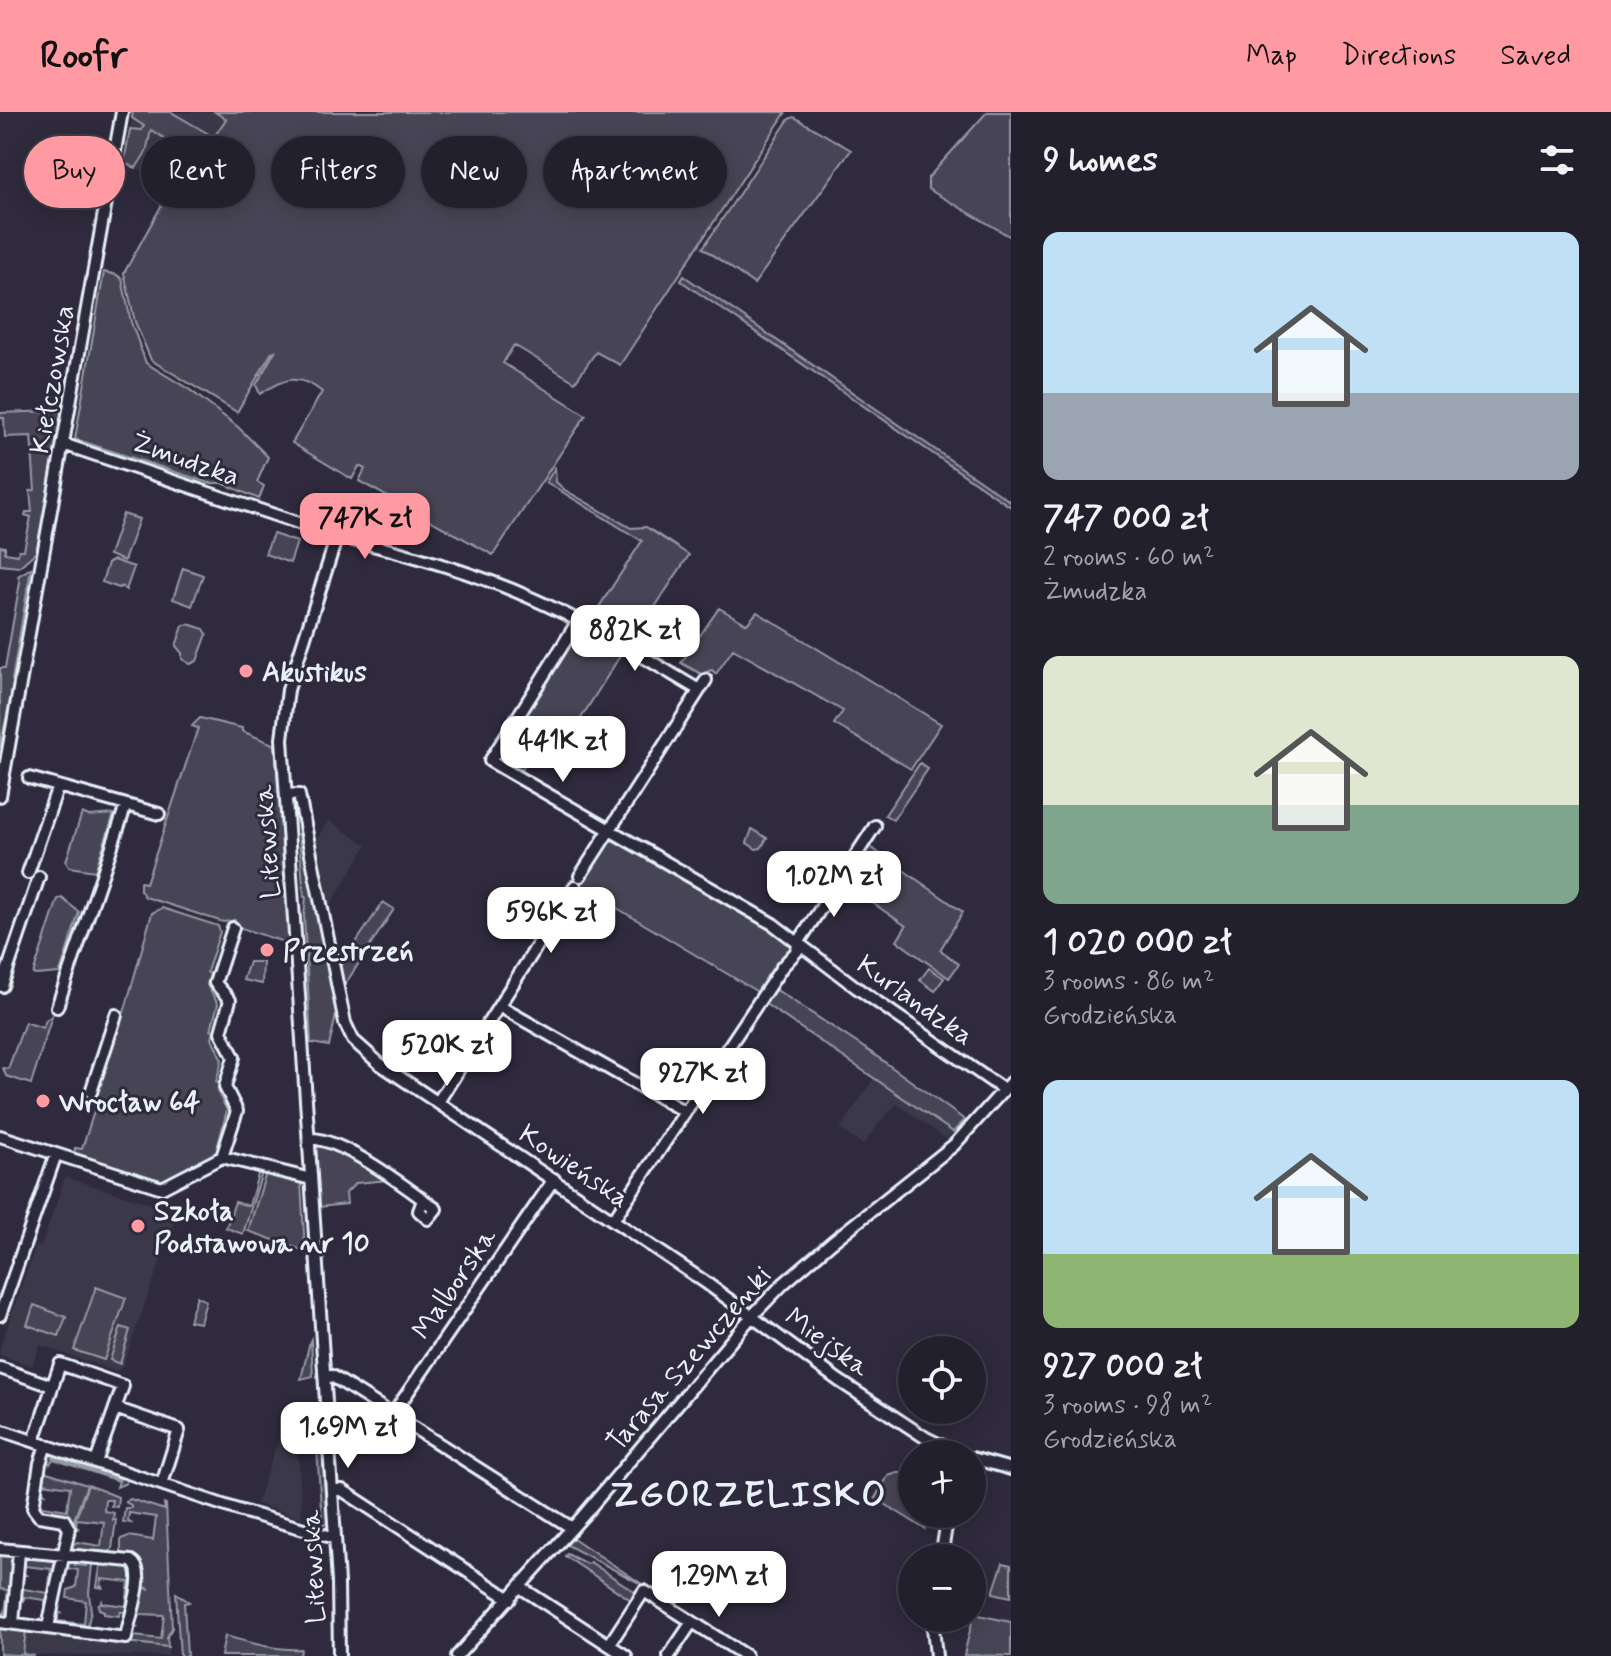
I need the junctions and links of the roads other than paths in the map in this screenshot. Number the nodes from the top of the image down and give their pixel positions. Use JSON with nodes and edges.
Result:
{"nodes":[{"id":1,"x":122,"y":112,"type":"edge"},
{"id":2,"x":63,"y":444,"type":"junction"},
{"id":3,"x":337,"y":536,"type":"junction"},
{"id":4,"x":578,"y":621,"type":"junction"},
{"id":5,"x":706,"y":680,"type":"dead end"},
{"id":6,"x":699,"y":690,"type":"junction"},
{"id":7,"x":3,"y":764,"type":"edge"},
{"id":8,"x":29,"y":778,"type":"dead end"},
{"id":9,"x":58,"y":786,"type":"junction"},
{"id":10,"x":286,"y":794,"type":"junction"},
{"id":11,"x":0,"y":796,"type":"edge"},
{"id":12,"x":126,"y":805,"type":"junction"},
{"id":13,"x":159,"y":814,"type":"dead end"},
{"id":14,"x":875,"y":826,"type":"dead end"},
{"id":15,"x":609,"y":830,"type":"junction"},
{"id":16,"x":233,"y":928,"type":"dead end"},
{"id":17,"x":798,"y":943,"type":"junction"},
{"id":18,"x":2,"y":986,"type":"edge"},
{"id":19,"x":499,"y":1006,"type":"junction"},
{"id":20,"x":57,"y":1007,"type":"dead end"},
{"id":21,"x":116,"y":1015,"type":"dead end"},
{"id":22,"x":1008,"y":1086,"type":"edge"},
{"id":23,"x":91,"y":1092,"type":"dead end"},
{"id":24,"x":438,"y":1102,"type":"junction"},
{"id":25,"x":685,"y":1112,"type":"junction"},
{"id":26,"x":0,"y":1136,"type":"edge"},
{"id":27,"x":309,"y":1139,"type":"junction"},
{"id":28,"x":56,"y":1154,"type":"junction"},
{"id":29,"x":222,"y":1157,"type":"junction"},
{"id":30,"x":311,"y":1179,"type":"junction"},
{"id":31,"x":554,"y":1179,"type":"junction"},
{"id":32,"x":423,"y":1200,"type":"dead end"},
{"id":33,"x":613,"y":1220,"type":"junction"},
{"id":34,"x":0,"y":1315,"type":"edge"},
{"id":35,"x":752,"y":1316,"type":"junction"},
{"id":36,"x":0,"y":1368,"type":"edge"},
{"id":37,"x":325,"y":1377,"type":"junction"},
{"id":38,"x":52,"y":1386,"type":"junction"},
{"id":39,"x":115,"y":1408,"type":"junction"},
{"id":40,"x":393,"y":1414,"type":"junction"},
{"id":41,"x":1,"y":1433,"type":"edge"},
{"id":42,"x":930,"y":1440,"type":"edge"},
{"id":43,"x":34,"y":1441,"type":"junction"},
{"id":44,"x":46,"y":1445,"type":"junction"},
{"id":45,"x":96,"y":1462,"type":"junction"},
{"id":46,"x":986,"y":1462,"type":"edge"},
{"id":47,"x":1011,"y":1469,"type":"edge"},
{"id":48,"x":162,"y":1484,"type":"junction"},
{"id":49,"x":332,"y":1490,"type":"junction"},
{"id":50,"x":572,"y":1528,"type":"junction"},
{"id":51,"x":335,"y":1538,"type":"junction"},
{"id":52,"x":0,"y":1549,"type":"edge"},
{"id":53,"x":19,"y":1551,"type":"junction"},
{"id":54,"x":63,"y":1555,"type":"junction"},
{"id":55,"x":520,"y":1587,"type":"junction"},
{"id":56,"x":510,"y":1599,"type":"junction"},
{"id":57,"x":0,"y":1622,"type":"edge"},
{"id":58,"x":692,"y":1622,"type":"junction"},
{"id":59,"x":13,"y":1623,"type":"junction"},
{"id":60,"x":48,"y":1627,"type":"junction"},
{"id":61,"x":933,"y":1632,"type":"edge"},
{"id":62,"x":609,"y":1645,"type":"junction"},
{"id":63,"x":739,"y":1654,"type":"edge"},
{"id":64,"x":460,"y":1655,"type":"edge"},
{"id":65,"x":339,"y":1656,"type":"edge"},
{"id":66,"x":626,"y":1656,"type":"edge"},
{"id":67,"x":669,"y":1656,"type":"edge"},
{"id":68,"x":936,"y":1656,"type":"edge"}],
"edges":[{"from":1,"to":2,"type":"street","name":"Kiełczowska"},
{"from":2,"to":3,"type":"street","name":"Żmudzka"},
{"from":2,"to":7,"type":"street","name":"Kiełczowska"},
{"from":3,"to":4,"type":"street","name":"Żmudzka"},
{"from":3,"to":10,"type":"street","name":"Litewska"},
{"from":4,"to":6,"type":"street","name":"Żmudzka"},
{"from":4,"to":15,"type":"street","name":"Kurlandzka"},
{"from":5,"to":6,"type":"street"},
{"from":6,"to":15,"type":"street"},
{"from":7,"to":11,"type":"street","name":"Kiełczowska"},
{"from":8,"to":9,"type":"street"},
{"from":9,"to":12,"type":"street"},
{"from":9,"to":18,"type":"street"},
{"from":10,"to":24,"type":"street","name":"Kowieńska"},
{"from":10,"to":27,"type":"street","name":"Litewska"},
{"from":12,"to":13,"type":"street"},
{"from":12,"to":20,"type":"street"},
{"from":14,"to":17,"type":"street"},
{"from":15,"to":17,"type":"street","name":"Kurlandzka"},
{"from":15,"to":19,"type":"street"},
{"from":16,"to":29,"type":"street"},
{"from":17,"to":22,"type":"street","name":"Kurlandzka"},
{"from":17,"to":25,"type":"street"},
{"from":19,"to":24,"type":"street"},
{"from":19,"to":25,"type":"street"},
{"from":21,"to":23,"type":"street"},
{"from":22,"to":35,"type":"street","name":"Tarasa Szewczenki"},
{"from":24,"to":31,"type":"street","name":"Kowieńska"},
{"from":25,"to":33,"type":"street"},
{"from":26,"to":28,"type":"street"},
{"from":27,"to":30,"type":"street","name":"Litewska"},
{"from":27,"to":32,"type":"street"},
{"from":28,"to":29,"type":"street"},
{"from":28,"to":34,"type":"street"},
{"from":29,"to":30,"type":"street"},
{"from":30,"to":37,"type":"street","name":"Litewska"},
{"from":31,"to":33,"type":"street","name":"Kowieńska"},
{"from":31,"to":40,"type":"street","name":"Malborska"},
{"from":33,"to":35,"type":"street","name":"Kowieńska"},
{"from":35,"to":42,"type":"street","name":"Miejska"},
{"from":35,"to":50,"type":"street","name":"Tarasa Szewczenki"},
{"from":36,"to":38,"type":"street"},
{"from":37,"to":40,"type":"street"},
{"from":37,"to":49,"type":"street","name":"Litewska"},
{"from":38,"to":39,"type":"street"},
{"from":38,"to":43,"type":"street"},
{"from":39,"to":45,"type":"street"},
{"from":39,"to":48,"type":"street"},
{"from":40,"to":50,"type":"street"},
{"from":41,"to":43,"type":"street"},
{"from":43,"to":44,"type":"street"},
{"from":44,"to":45,"type":"street"},
{"from":44,"to":54,"type":"street"},
{"from":45,"to":48,"type":"street"},
{"from":46,"to":47,"type":"street"},
{"from":48,"to":51,"type":"street"},
{"from":49,"to":51,"type":"street","name":"Litewska"},
{"from":49,"to":56,"type":"street"},
{"from":50,"to":55,"type":"street","name":"Tarasa Szewczenki"},
{"from":51,"to":65,"type":"street","name":"Litewska"},
{"from":52,"to":53,"type":"street"},
{"from":53,"to":54,"type":"street"},
{"from":53,"to":59,"type":"street"},
{"from":54,"to":60,"type":"street"},
{"from":54,"to":60,"type":"street"},
{"from":55,"to":56,"type":"street","name":"Tarasa Szewczenki"},
{"from":55,"to":62,"type":"street"},
{"from":56,"to":64,"type":"street","name":"Tarasa Szewczenki"},
{"from":57,"to":59,"type":"street"},
{"from":58,"to":62,"type":"street"},
{"from":58,"to":63,"type":"street"},
{"from":58,"to":67,"type":"street"},
{"from":59,"to":60,"type":"street"},
{"from":61,"to":68,"type":"street"},
{"from":62,"to":66,"type":"street"}]}
